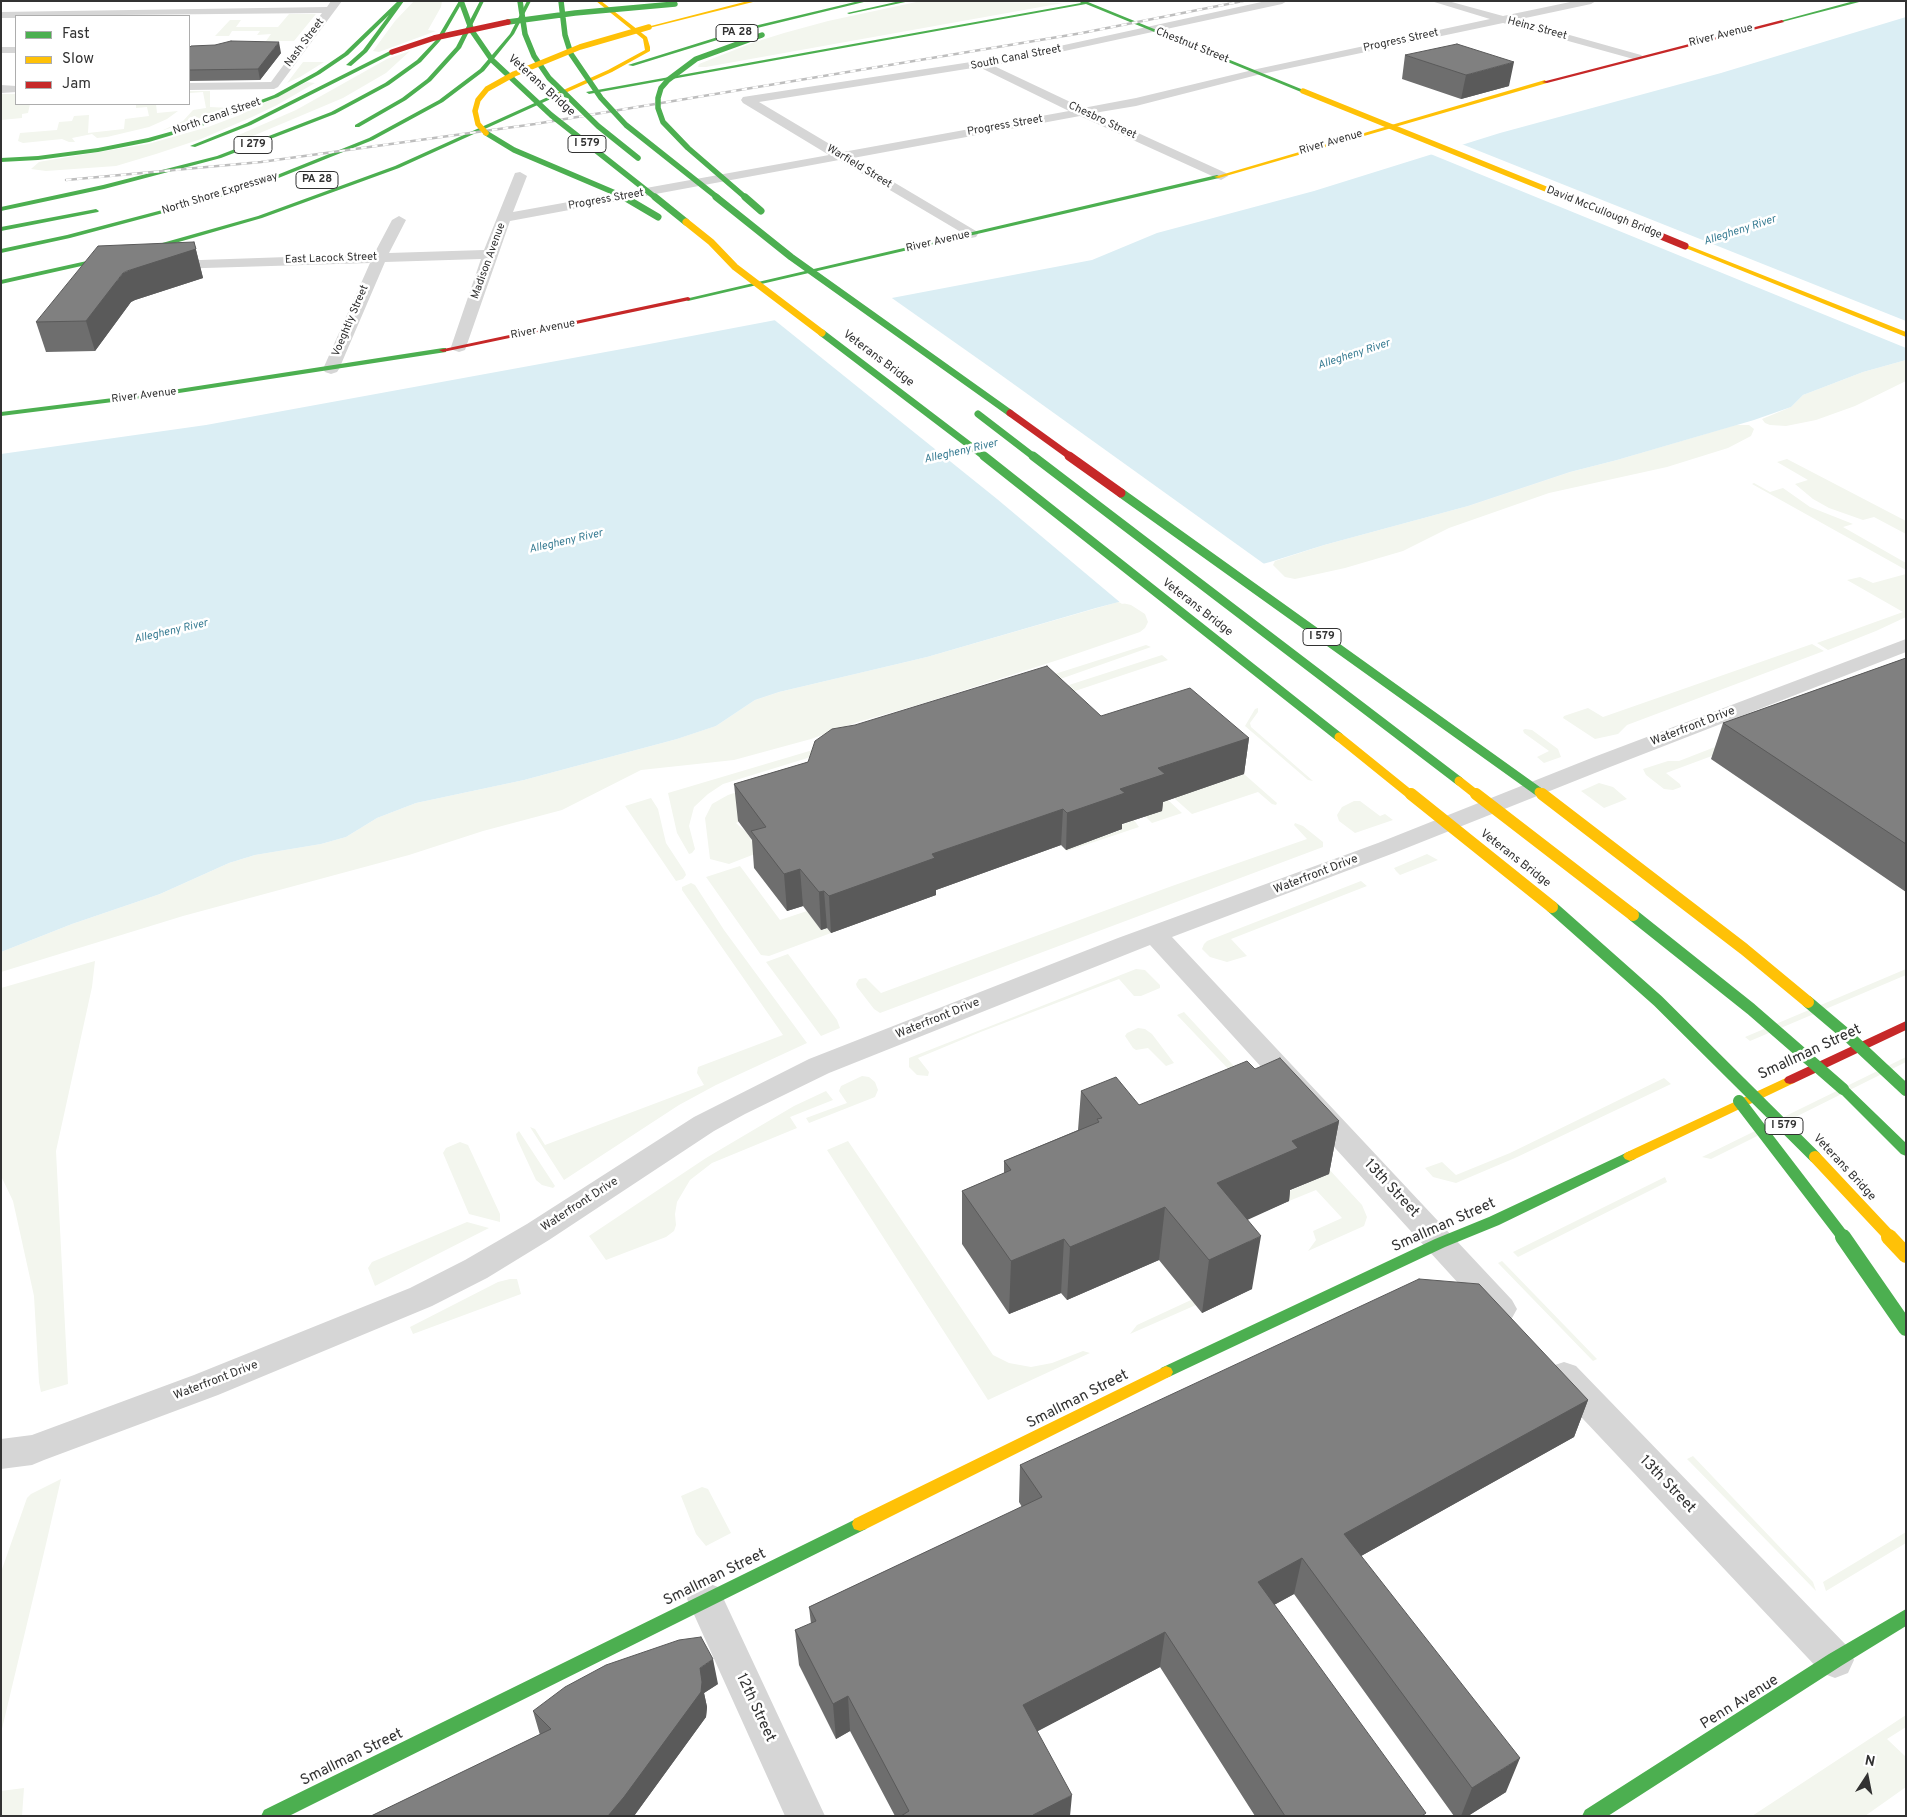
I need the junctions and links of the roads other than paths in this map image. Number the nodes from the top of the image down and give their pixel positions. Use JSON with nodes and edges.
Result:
{"nodes":[{"id":1,"x":402,"y":1,"type":"edge"},
{"id":2,"x":461,"y":1,"type":"edge"},
{"id":3,"x":482,"y":1,"type":"edge"},
{"id":4,"x":520,"y":1,"type":"edge"},
{"id":5,"x":529,"y":1,"type":"edge"},
{"id":6,"x":561,"y":1,"type":"edge"},
{"id":7,"x":598,"y":1,"type":"edge"},
{"id":8,"x":755,"y":1,"type":"edge"},
{"id":9,"x":866,"y":1,"type":"edge"},
{"id":10,"x":908,"y":1,"type":"edge"},
{"id":11,"x":1282,"y":1,"type":"edge"},
{"id":12,"x":1436,"y":1,"type":"edge"},
{"id":13,"x":1564,"y":1,"type":"edge"},
{"id":14,"x":1591,"y":1,"type":"edge"},
{"id":15,"x":1860,"y":1,"type":"edge"},
{"id":16,"x":1084,"y":2,"type":"edge"},
{"id":17,"x":679,"y":4,"type":"dead end"},
{"id":18,"x":334,"y":6,"type":"edge"},
{"id":19,"x":764,"y":9,"type":"dead end"},
{"id":20,"x":1,"y":15,"type":"edge"},
{"id":21,"x":1502,"y":19,"type":"junction"},
{"id":22,"x":1151,"y":29,"type":"junction"},
{"id":23,"x":636,"y":43,"type":"dead end"},
{"id":24,"x":289,"y":46,"type":"dead end"},
{"id":25,"x":304,"y":46,"type":"junction"},
{"id":26,"x":1,"y":50,"type":"edge"},
{"id":27,"x":15,"y":50,"type":"edge"},
{"id":28,"x":1637,"y":57,"type":"junction"},
{"id":29,"x":590,"y":61,"type":"dead end"},
{"id":30,"x":983,"y":65,"type":"junction"},
{"id":31,"x":610,"y":71,"type":"junction"},
{"id":32,"x":1257,"y":72,"type":"junction"},
{"id":33,"x":190,"y":86,"type":"edge"},
{"id":34,"x":1,"y":89,"type":"edge"},
{"id":35,"x":15,"y":89,"type":"edge"},
{"id":36,"x":1303,"y":91,"type":"joint"},
{"id":37,"x":515,"y":93,"type":"dead end"},
{"id":38,"x":748,"y":100,"type":"joint"},
{"id":39,"x":489,"y":105,"type":"dead end"},
{"id":40,"x":283,"y":108,"type":"junction"},
{"id":41,"x":1081,"y":112,"type":"junction"},
{"id":42,"x":463,"y":117,"type":"dead end"},
{"id":43,"x":502,"y":120,"type":"junction"},
{"id":44,"x":344,"y":128,"type":"dead end"},
{"id":45,"x":178,"y":151,"type":"dead end"},
{"id":46,"x":842,"y":156,"type":"junction"},
{"id":47,"x":1,"y":160,"type":"edge"},
{"id":48,"x":233,"y":164,"type":"dead end"},
{"id":49,"x":650,"y":167,"type":"dead end"},
{"id":50,"x":192,"y":176,"type":"dead end"},
{"id":51,"x":520,"y":176,"type":"dead end"},
{"id":52,"x":1221,"y":176,"type":"junction"},
{"id":53,"x":83,"y":179,"type":"dead end"},
{"id":54,"x":665,"y":179,"type":"dead end"},
{"id":55,"x":159,"y":185,"type":"dead end"},
{"id":56,"x":688,"y":196,"type":"dead end"},
{"id":57,"x":1,"y":199,"type":"edge"},
{"id":58,"x":1,"y":209,"type":"edge"},
{"id":59,"x":101,"y":210,"type":"dead end"},
{"id":60,"x":1,"y":215,"type":"edge"},
{"id":61,"x":505,"y":218,"type":"junction"},
{"id":62,"x":770,"y":219,"type":"dead end"},
{"id":63,"x":399,"y":220,"type":"dead end"},
{"id":64,"x":1,"y":230,"type":"edge"},
{"id":65,"x":971,"y":234,"type":"junction"},
{"id":66,"x":786,"y":241,"type":"dead end"},
{"id":67,"x":1,"y":251,"type":"edge"},
{"id":68,"x":490,"y":254,"type":"junction"},
{"id":69,"x":791,"y":257,"type":"junction"},
{"id":70,"x":379,"y":258,"type":"junction"},
{"id":71,"x":172,"y":265,"type":"edge"},
{"id":72,"x":780,"y":266,"type":"dead end"},
{"id":73,"x":735,"y":267,"type":"junction"},
{"id":74,"x":1,"y":282,"type":"edge"},
{"id":75,"x":804,"y":284,"type":"dead end"},
{"id":76,"x":1906,"y":335,"type":"edge"},
{"id":77,"x":459,"y":347,"type":"junction"},
{"id":78,"x":331,"y":368,"type":"junction"},
{"id":79,"x":969,"y":407,"type":"dead end"},
{"id":80,"x":1,"y":414,"type":"edge"},
{"id":81,"x":1906,"y":645,"type":"edge"},
{"id":82,"x":1155,"y":934,"type":"junction"},
{"id":83,"x":1658,"y":1001,"type":"junction"},
{"id":84,"x":1906,"y":1025,"type":"edge"},
{"id":85,"x":1906,"y":1090,"type":"edge"},
{"id":86,"x":1906,"y":1151,"type":"edge"},
{"id":87,"x":1440,"y":1242,"type":"junction"},
{"id":88,"x":1906,"y":1255,"type":"edge"},
{"id":89,"x":1518,"y":1327,"type":"edge"},
{"id":90,"x":1906,"y":1328,"type":"edge"},
{"id":91,"x":1544,"y":1355,"type":"edge"},
{"id":92,"x":1,"y":1454,"type":"edge"},
{"id":93,"x":705,"y":1599,"type":"junction"},
{"id":94,"x":1906,"y":1617,"type":"edge"},
{"id":95,"x":1835,"y":1660,"type":"junction"},
{"id":96,"x":270,"y":1816,"type":"edge"},
{"id":97,"x":805,"y":1816,"type":"edge"},
{"id":98,"x":1591,"y":1816,"type":"edge"}],
"edges":[{"from":1,"to":40,"type":"main road"},
{"from":1,"to":47,"type":"main road","name":"North Canal Street"},
{"from":2,"to":58,"type":"main road","number":"I 279"},
{"from":2,"to":73,"type":"main road","name":"Veterans Bridge","number":"I 579","bridge":true},
{"from":3,"to":44,"type":"main road"},
{"from":4,"to":49,"type":"main road","bridge":true},
{"from":5,"to":67,"type":"main road","name":"North Shore Expressway"},
{"from":6,"to":69,"type":"main road","number":"I 579","bridge":true},
{"from":7,"to":31,"type":"main road"},
{"from":8,"to":73,"type":"main road","bridge":true},
{"from":9,"to":31,"type":"main road","number":"PA 28"},
{"from":10,"to":62,"type":"main road","bridge":true},
{"from":11,"to":22,"type":"street","name":"South Canal Street"},
{"from":12,"to":21,"type":"street","name":"Heinz Street"},
{"from":13,"to":21,"type":"street","name":"Progress Street"},
{"from":14,"to":21,"type":"street","name":"Progress Street"},
{"from":15,"to":28,"type":"main road","name":"River Avenue"},
{"from":16,"to":22,"type":"main road","name":"Chestnut Street"},
{"from":16,"to":43,"type":"main road"},
{"from":17,"to":40,"type":"main road","bridge":true},
{"from":18,"to":20,"type":"street"},
{"from":18,"to":25,"type":"street","name":"Nash Street"},
{"from":19,"to":23,"type":"main road","number":"PA 28"},
{"from":21,"to":28,"type":"street","name":"Heinz Street"},
{"from":21,"to":32,"type":"street","name":"Progress Street"},
{"from":22,"to":30,"type":"street","name":"South Canal Street"},
{"from":22,"to":32,"type":"main road","name":"Chestnut Street"},
{"from":24,"to":25,"type":"street"},
{"from":25,"to":33,"type":"street","name":"Nash Street"},
{"from":26,"to":27,"type":"street"},
{"from":28,"to":52,"type":"main road","name":"River Avenue"},
{"from":29,"to":37,"type":"main road"},
{"from":30,"to":38,"type":"street","name":"South Canal Street"},
{"from":30,"to":41,"type":"street","name":"Chesbro Street"},
{"from":31,"to":43,"type":"main road","number":"PA 28"},
{"from":32,"to":36,"type":"main road","name":"Chestnut Street"},
{"from":32,"to":41,"type":"street","name":"Progress Street"},
{"from":34,"to":35,"type":"street"},
{"from":36,"to":76,"type":"main road","name":"David McCullough Bridge","bridge":true},
{"from":38,"to":46,"type":"street","name":"Warfield Street"},
{"from":39,"to":42,"type":"main road"},
{"from":40,"to":45,"type":"main road"},
{"from":41,"to":46,"type":"street","name":"Progress Street"},
{"from":41,"to":52,"type":"street","name":"Chesbro Street"},
{"from":43,"to":74,"type":"main road","number":"PA 28"},
{"from":46,"to":61,"type":"street","name":"Progress Street"},
{"from":46,"to":65,"type":"street","name":"Warfield Street"},
{"from":48,"to":50,"type":"main road"},
{"from":51,"to":61,"type":"street","name":"Madison Avenue"},
{"from":52,"to":65,"type":"main road","name":"River Avenue"},
{"from":53,"to":57,"type":"main road"},
{"from":54,"to":56,"type":"main road"},
{"from":55,"to":60,"type":"main road"},
{"from":59,"to":64,"type":"main road"},
{"from":61,"to":68,"type":"street","name":"Madison Avenue"},
{"from":63,"to":70,"type":"street","name":"Voeghtly Street"},
{"from":65,"to":77,"type":"main road","name":"River Avenue"},
{"from":66,"to":69,"type":"main road"},
{"from":68,"to":70,"type":"street","name":"East Lacock Street"},
{"from":68,"to":77,"type":"street","name":"Madison Avenue"},
{"from":69,"to":85,"type":"main road","number":"I 579","bridge":true},
{"from":70,"to":71,"type":"street","name":"East Lacock Street"},
{"from":70,"to":78,"type":"street","name":"Voeghtly Street"},
{"from":72,"to":75,"type":"main road"},
{"from":73,"to":83,"type":"main road","name":"Veterans Bridge","number":"I 579","bridge":true},
{"from":77,"to":78,"type":"main road","name":"River Avenue"},
{"from":78,"to":80,"type":"main road","name":"River Avenue"},
{"from":79,"to":86,"type":"main road","bridge":true},
{"from":81,"to":82,"type":"street","name":"Waterfront Drive"},
{"from":82,"to":87,"type":"street","name":"13th Street"},
{"from":82,"to":92,"type":"street","name":"Waterfront Drive"},
{"from":83,"to":88,"type":"main road","name":"Veterans Bridge","number":"I 579","bridge":true},
{"from":83,"to":90,"type":"main road","bridge":true},
{"from":84,"to":87,"type":"main road","name":"Smallman Street"},
{"from":87,"to":89,"type":"street","name":"13th Street"},
{"from":87,"to":93,"type":"main road","name":"Smallman Street"},
{"from":91,"to":95,"type":"street","name":"13th Street"},
{"from":93,"to":96,"type":"main road","name":"Smallman Street"},
{"from":93,"to":97,"type":"street","name":"12th Street"},
{"from":94,"to":95,"type":"main road","name":"Penn Avenue"},
{"from":95,"to":98,"type":"main road","name":"Penn Avenue"}]}
